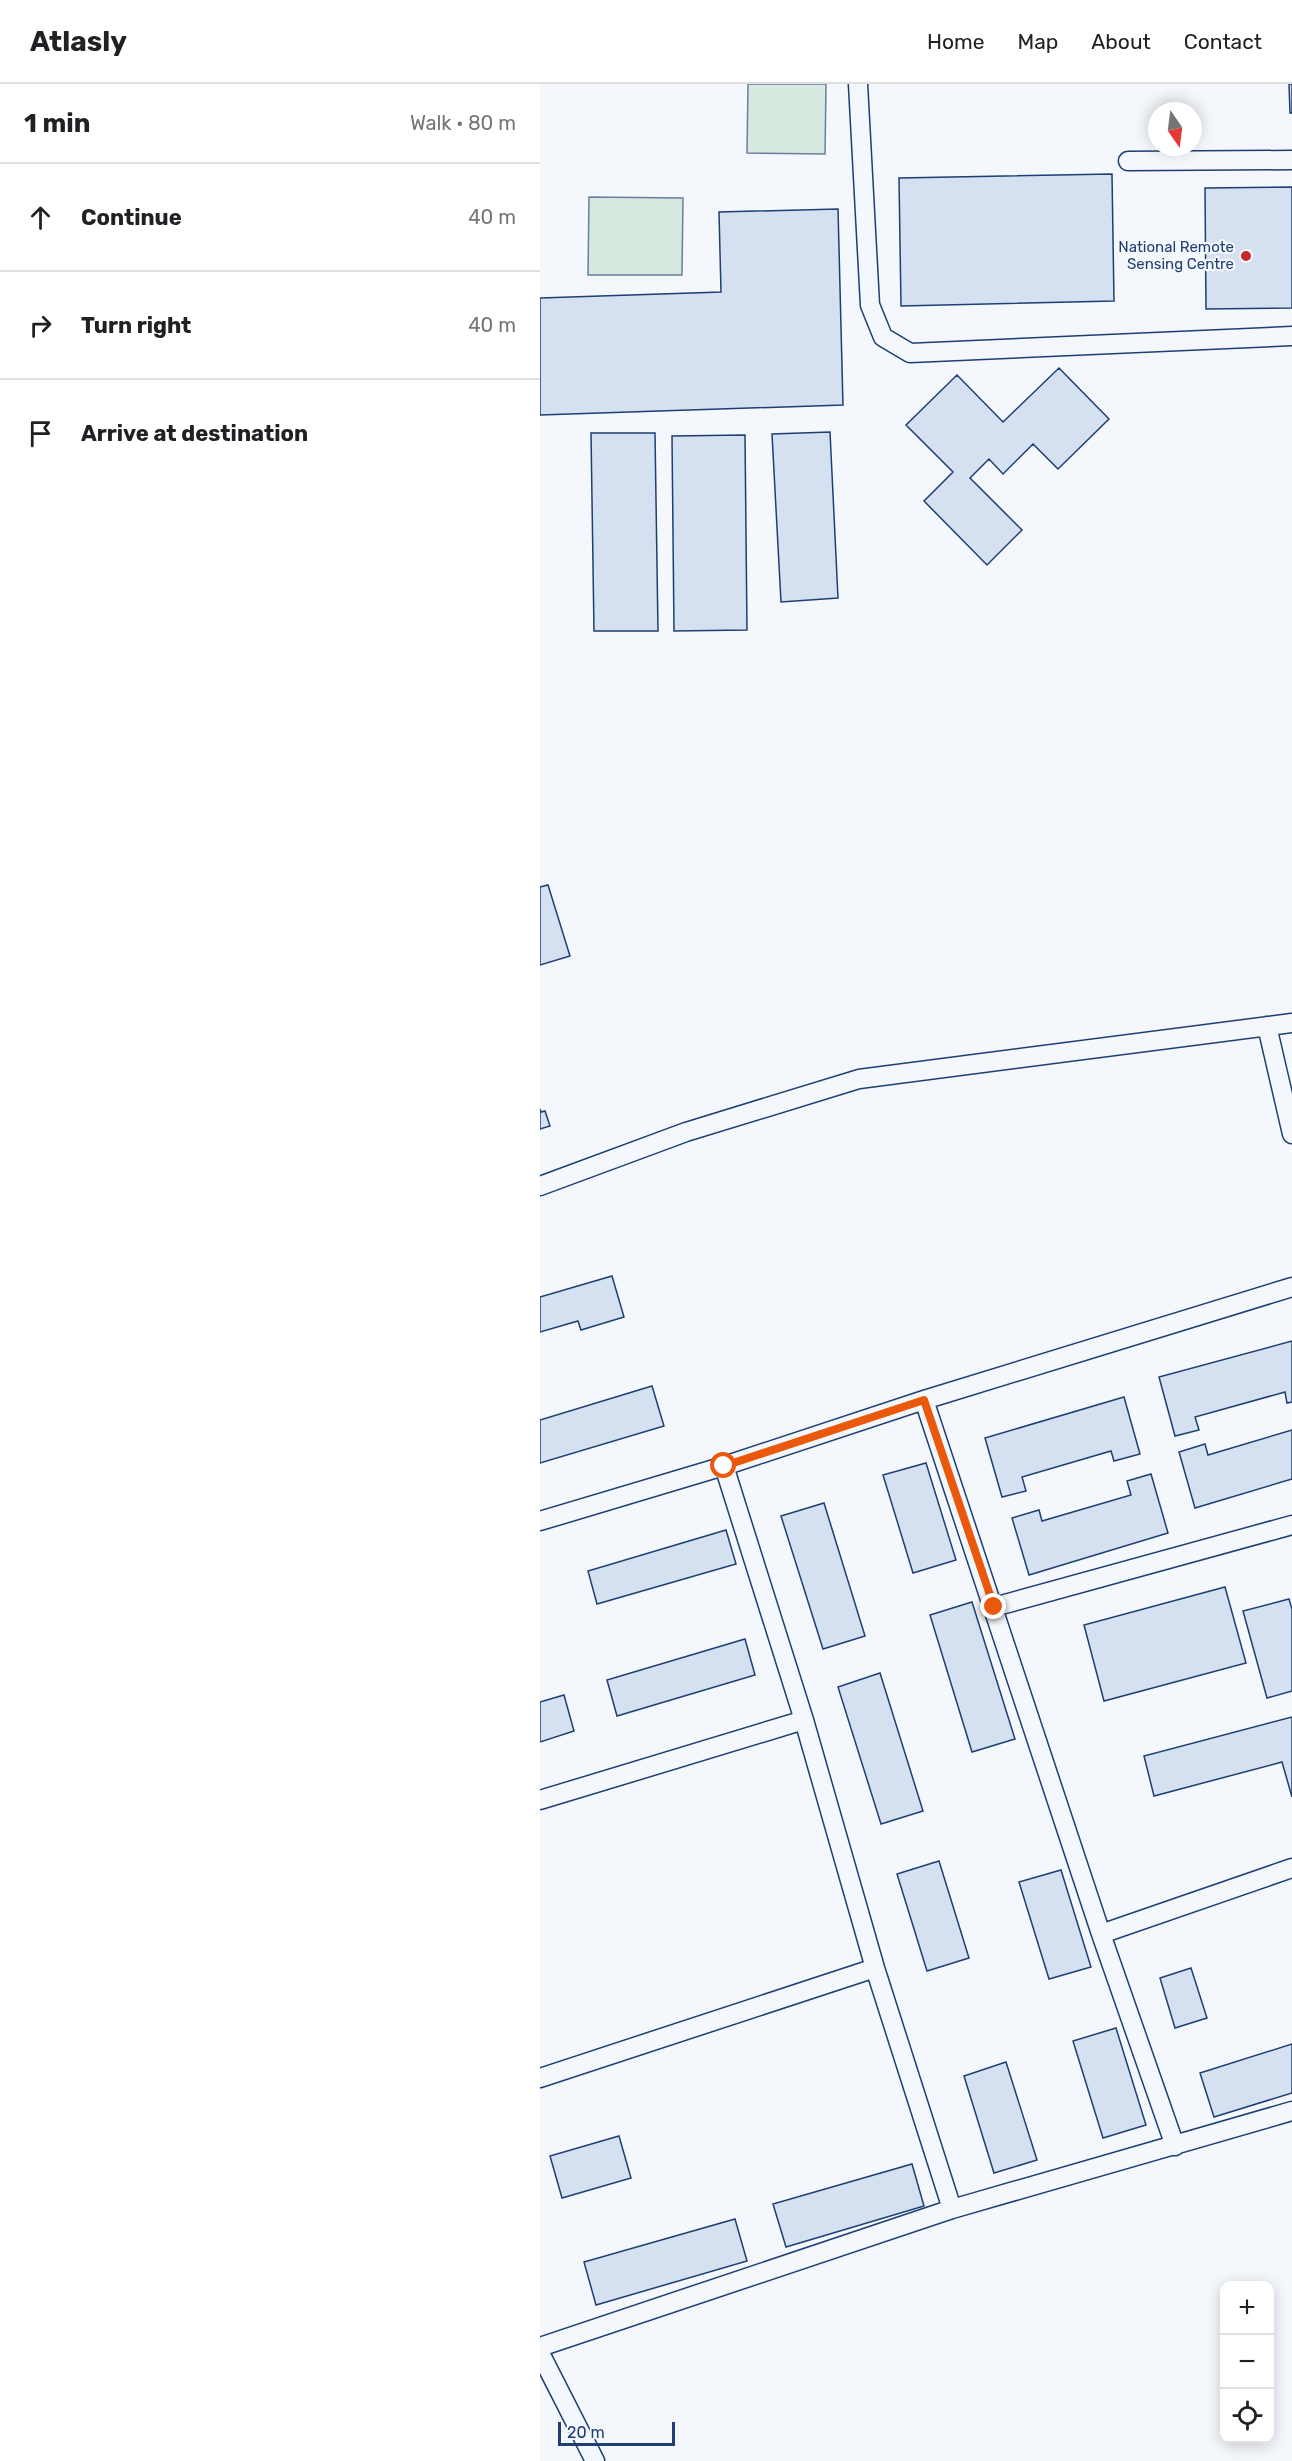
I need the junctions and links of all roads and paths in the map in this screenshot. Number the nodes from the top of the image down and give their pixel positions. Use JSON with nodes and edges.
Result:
{"nodes":[{"id":1,"x":858,"y":84,"type":"edge"},
{"id":2,"x":1292,"y":160,"type":"edge"},
{"id":3,"x":1128,"y":161,"type":"dead end"},
{"id":4,"x":1292,"y":336,"type":"edge"},
{"id":5,"x":1292,"y":1023,"type":"edge"},
{"id":6,"x":1267,"y":1026,"type":"junction"},
{"id":7,"x":1292,"y":1134,"type":"edge"},
{"id":8,"x":540,"y":1186,"type":"edge"},
{"id":9,"x":1292,"y":1287,"type":"edge"},
{"id":10,"x":924,"y":1400,"type":"junction"},
{"id":11,"x":724,"y":1466,"type":"junction"},
{"id":12,"x":540,"y":1521,"type":"edge"},
{"id":13,"x":1292,"y":1525,"type":"edge"},
{"id":14,"x":994,"y":1607,"type":"junction"},
{"id":15,"x":804,"y":1720,"type":"junction"},
{"id":16,"x":540,"y":1800,"type":"edge"},
{"id":17,"x":1292,"y":1868,"type":"edge"},
{"id":18,"x":1101,"y":1934,"type":"junction"},
{"id":19,"x":875,"y":1968,"type":"junction"},
{"id":20,"x":540,"y":2078,"type":"edge"},
{"id":21,"x":1292,"y":2111,"type":"edge"},
{"id":22,"x":1174,"y":2146,"type":"junction"},
{"id":23,"x":951,"y":2209,"type":"junction"},
{"id":24,"x":540,"y":2347,"type":"edge"},
{"id":25,"x":540,"y":2354,"type":"edge"},
{"id":26,"x":595,"y":2461,"type":"edge"}],
"edges":[{"from":1,"to":4,"type":"lane"},
{"from":2,"to":3,"type":"lane"},
{"from":5,"to":6,"type":"lane"},
{"from":6,"to":7,"type":"lane"},
{"from":6,"to":8,"type":"lane"},
{"from":9,"to":10,"type":"lane"},
{"from":10,"to":11,"type":"lane"},
{"from":10,"to":14,"type":"lane"},
{"from":11,"to":12,"type":"lane"},
{"from":11,"to":15,"type":"lane"},
{"from":13,"to":14,"type":"lane"},
{"from":14,"to":18,"type":"lane"},
{"from":15,"to":16,"type":"lane"},
{"from":15,"to":19,"type":"lane"},
{"from":17,"to":18,"type":"lane"},
{"from":18,"to":22,"type":"lane"},
{"from":19,"to":20,"type":"lane"},
{"from":19,"to":23,"type":"lane"},
{"from":21,"to":22,"type":"lane"},
{"from":22,"to":23,"type":"lane"},
{"from":23,"to":24,"type":"lane"},
{"from":25,"to":26,"type":"lane"}]}
